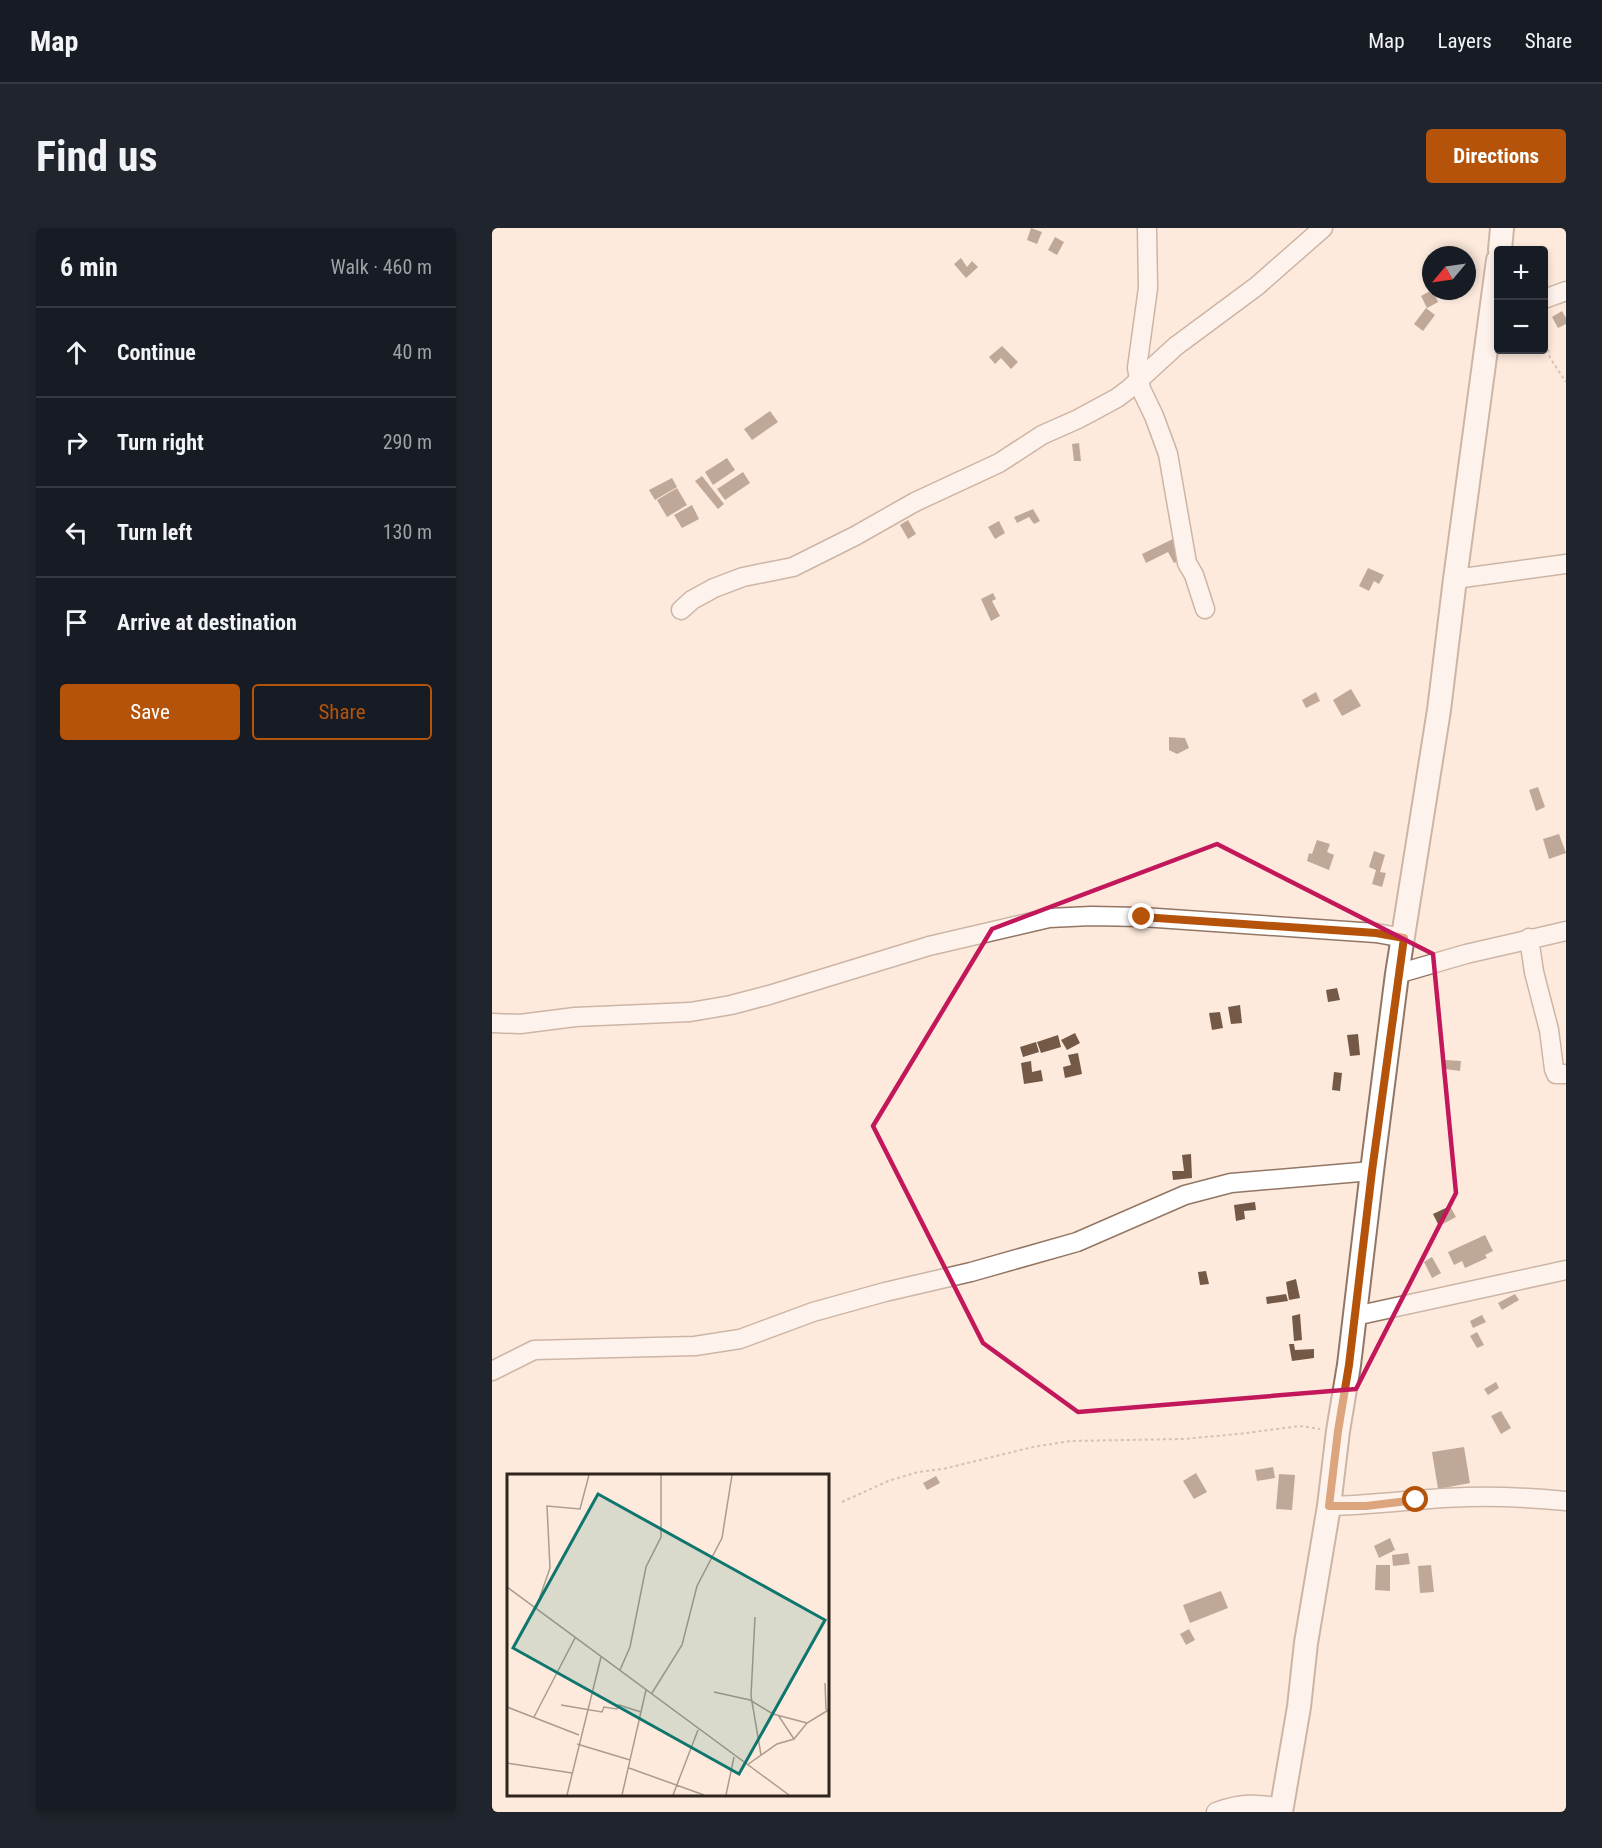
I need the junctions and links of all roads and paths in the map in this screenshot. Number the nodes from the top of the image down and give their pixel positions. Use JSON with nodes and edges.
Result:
{"nodes":[{"id":1,"x":1147,"y":228,"type":"edge"},
{"id":2,"x":1323,"y":228,"type":"edge"},
{"id":3,"x":1502,"y":228,"type":"edge"},
{"id":4,"x":1500,"y":246,"type":"edge"},
{"id":5,"x":1566,"y":291,"type":"edge"},
{"id":6,"x":1548,"y":298,"type":"edge"},
{"id":7,"x":1494,"y":320,"type":"edge"},
{"id":8,"x":1548,"y":349,"type":"edge"},
{"id":9,"x":1139,"y":379,"type":"junction"},
{"id":10,"x":1566,"y":382,"type":"edge"},
{"id":11,"x":1566,"y":564,"type":"edge"},
{"id":12,"x":1455,"y":579,"type":"junction"},
{"id":13,"x":1204,"y":609,"type":"dead end"},
{"id":14,"x":681,"y":610,"type":"dead end"},
{"id":15,"x":1566,"y":931,"type":"edge"},
{"id":16,"x":1404,"y":938,"type":"junction"},
{"id":17,"x":1530,"y":938,"type":"junction"},
{"id":18,"x":1398,"y":974,"type":"junction"},
{"id":19,"x":492,"y":1023,"type":"edge"},
{"id":20,"x":1566,"y":1074,"type":"edge"},
{"id":21,"x":1372,"y":1171,"type":"junction"},
{"id":22,"x":1566,"y":1270,"type":"edge"},
{"id":23,"x":1354,"y":1316,"type":"junction"},
{"id":24,"x":492,"y":1371,"type":"edge"},
{"id":25,"x":1338,"y":1431,"type":"junction"},
{"id":26,"x":1566,"y":1501,"type":"edge"},
{"id":27,"x":842,"y":1502,"type":"dead end"},
{"id":28,"x":1329,"y":1506,"type":"junction"},
{"id":29,"x":1281,"y":1810,"type":"edge"},
{"id":30,"x":1216,"y":1812,"type":"edge"}],
"edges":[{"from":1,"to":9,"type":"street"},
{"from":2,"to":9,"type":"street"},
{"from":3,"to":4,"type":"main road"},
{"from":5,"to":6,"type":"street"},
{"from":7,"to":12,"type":"main road"},
{"from":8,"to":10,"type":"path"},
{"from":9,"to":13,"type":"street"},
{"from":9,"to":14,"type":"street"},
{"from":11,"to":12,"type":"street"},
{"from":12,"to":16,"type":"main road"},
{"from":15,"to":17,"type":"street"},
{"from":16,"to":18,"type":"main road"},
{"from":16,"to":19,"type":"street"},
{"from":17,"to":18,"type":"street"},
{"from":17,"to":20,"type":"street"},
{"from":18,"to":21,"type":"main road"},
{"from":21,"to":23,"type":"main road"},
{"from":21,"to":24,"type":"street"},
{"from":22,"to":23,"type":"street"},
{"from":23,"to":25,"type":"main road"},
{"from":25,"to":27,"type":"path"},
{"from":25,"to":28,"type":"main road"},
{"from":26,"to":28,"type":"street"},
{"from":28,"to":29,"type":"main road"},
{"from":29,"to":30,"type":"street"}]}
